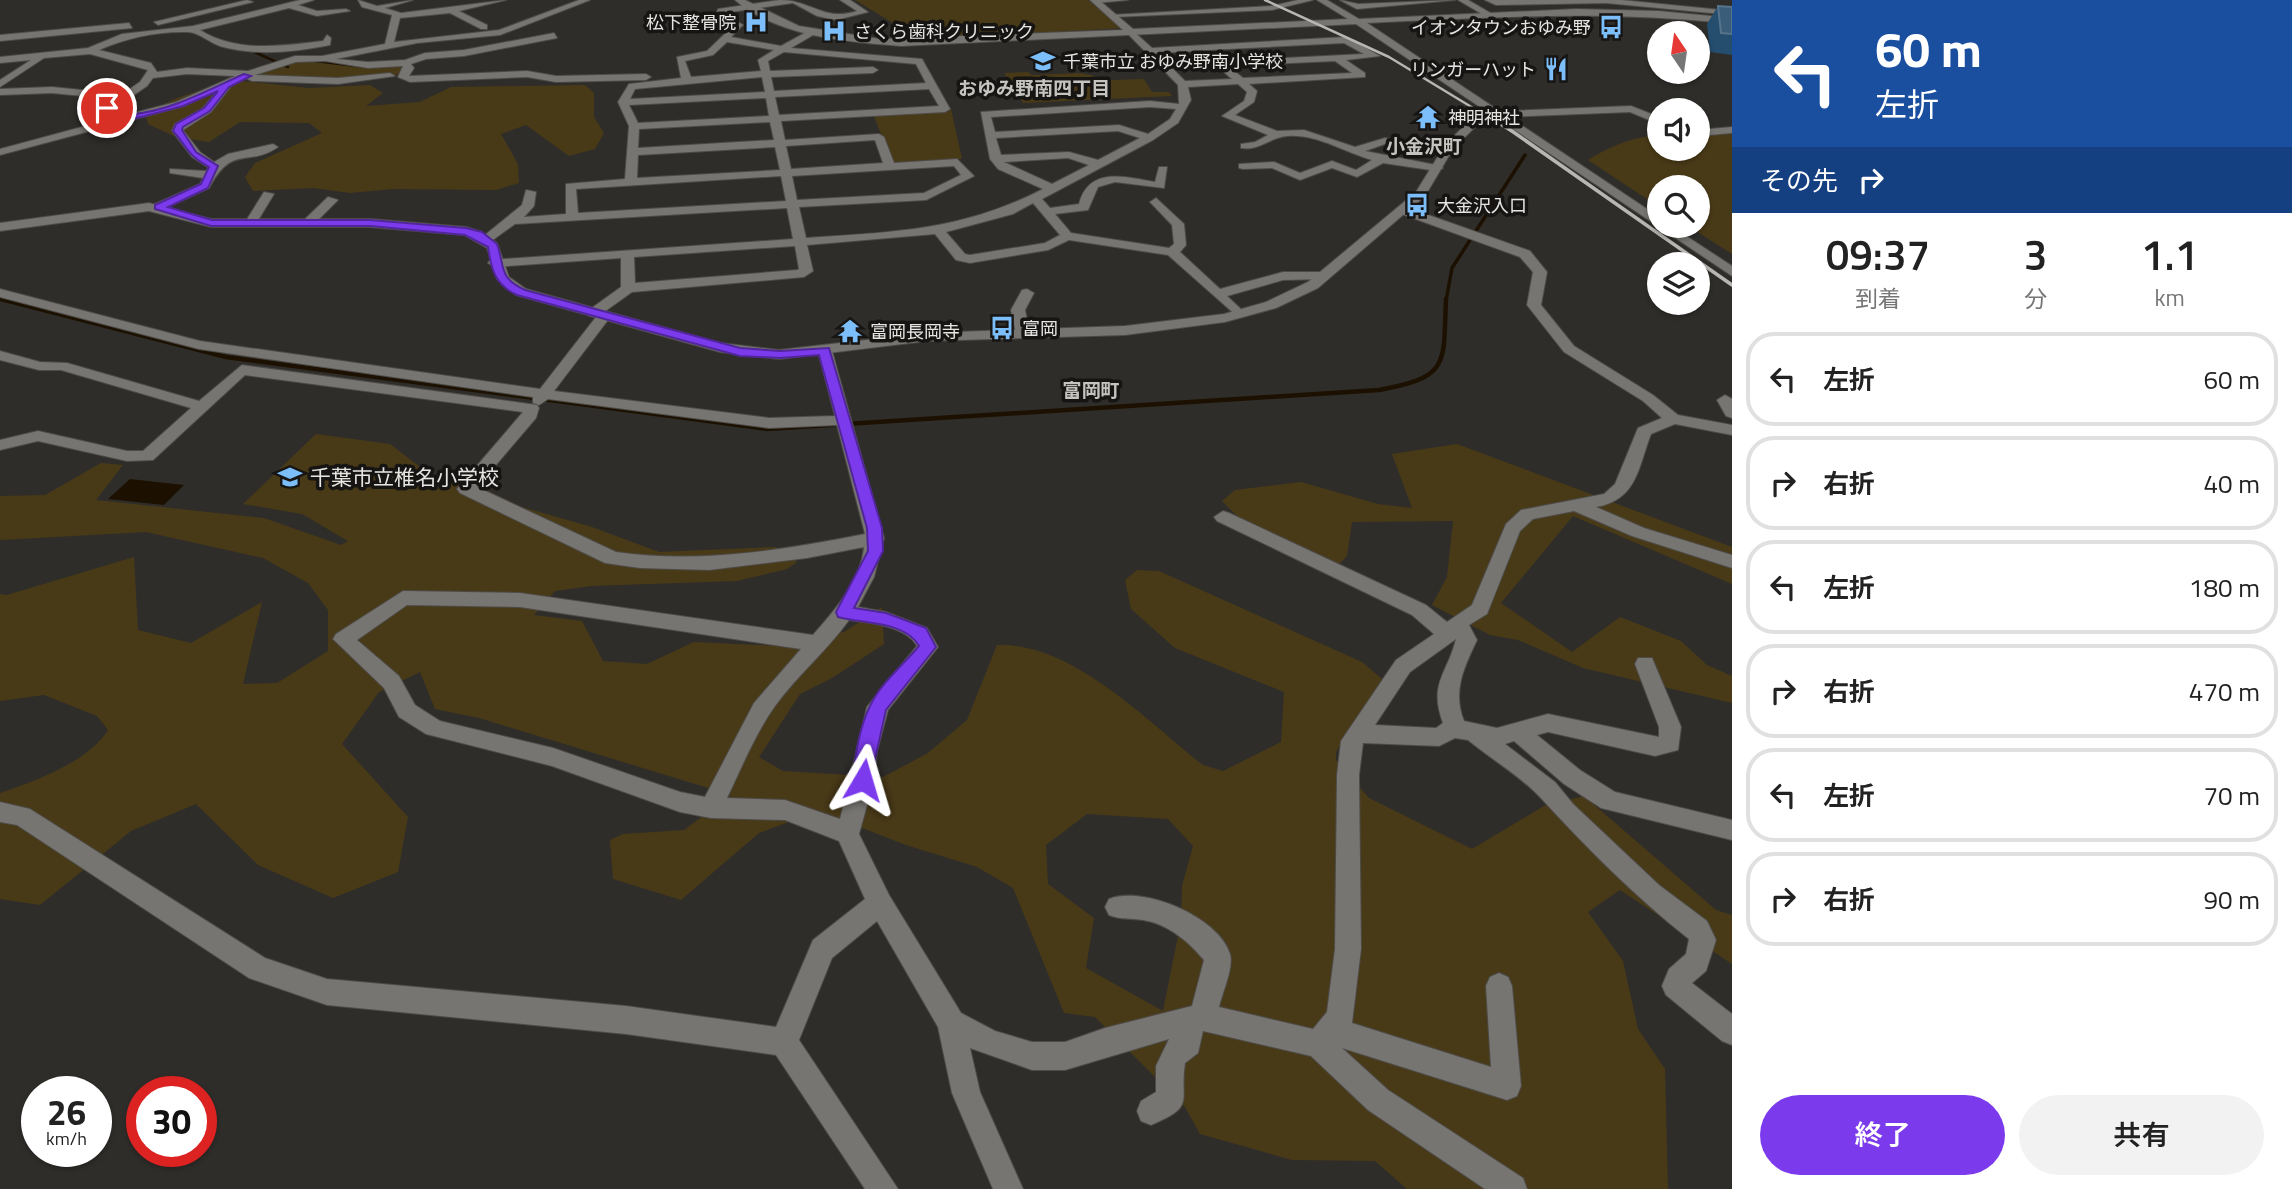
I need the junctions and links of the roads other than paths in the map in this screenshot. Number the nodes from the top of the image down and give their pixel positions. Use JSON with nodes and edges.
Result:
{"nodes":[{"id":1,"x":263,"y":0,"type":"edge"},
{"id":2,"x":310,"y":0,"type":"edge"},
{"id":3,"x":409,"y":0,"type":"edge"},
{"id":4,"x":460,"y":0,"type":"edge"},
{"id":5,"x":500,"y":0,"type":"edge"},
{"id":6,"x":576,"y":0,"type":"edge"},
{"id":7,"x":585,"y":0,"type":"edge"},
{"id":8,"x":739,"y":0,"type":"edge"},
{"id":9,"x":795,"y":0,"type":"edge"},
{"id":10,"x":844,"y":0,"type":"edge"},
{"id":11,"x":1124,"y":0,"type":"edge"},
{"id":12,"x":1251,"y":0,"type":"edge"},
{"id":13,"x":1309,"y":0,"type":"edge"},
{"id":14,"x":1321,"y":0,"type":"edge"},
{"id":15,"x":1332,"y":0,"type":"edge"},
{"id":16,"x":1344,"y":0,"type":"edge"},
{"id":17,"x":1451,"y":0,"type":"edge"},
{"id":18,"x":1462,"y":0,"type":"edge"},
{"id":19,"x":1489,"y":0,"type":"edge"},
{"id":20,"x":1605,"y":0,"type":"edge"},
{"id":21,"x":1095,"y":1,"type":"edge"},
{"id":22,"x":1721,"y":1,"type":"edge"},
{"id":23,"x":364,"y":2,"type":"edge"},
{"id":24,"x":1732,"y":2,"type":"edge"},
{"id":25,"x":1272,"y":4,"type":"edge"},
{"id":26,"x":292,"y":6,"type":"junction"},
{"id":27,"x":749,"y":7,"type":"junction"},
{"id":28,"x":377,"y":8,"type":"junction"},
{"id":29,"x":451,"y":10,"type":"junction"},
{"id":30,"x":1732,"y":13,"type":"edge"},
{"id":31,"x":193,"y":14,"type":"junction"},
{"id":32,"x":395,"y":14,"type":"junction"},
{"id":33,"x":1114,"y":15,"type":"junction"},
{"id":34,"x":1490,"y":15,"type":"junction"},
{"id":35,"x":1364,"y":21,"type":"junction"},
{"id":36,"x":1732,"y":21,"type":"edge"},
{"id":37,"x":212,"y":24,"type":"junction"},
{"id":38,"x":146,"y":29,"type":"junction"},
{"id":39,"x":193,"y":29,"type":"junction"},
{"id":40,"x":813,"y":32,"type":"junction"},
{"id":41,"x":1132,"y":33,"type":"junction"},
{"id":42,"x":391,"y":34,"type":"junction"},
{"id":43,"x":452,"y":36,"type":"junction"},
{"id":44,"x":554,"y":36,"type":"dead end"},
{"id":45,"x":0,"y":38,"type":"edge"},
{"id":46,"x":327,"y":38,"type":"dead end"},
{"id":47,"x":725,"y":38,"type":"junction"},
{"id":48,"x":417,"y":40,"type":"junction"},
{"id":49,"x":287,"y":44,"type":"junction"},
{"id":50,"x":389,"y":44,"type":"junction"},
{"id":51,"x":1201,"y":48,"type":"junction"},
{"id":52,"x":779,"y":49,"type":"junction"},
{"id":53,"x":90,"y":51,"type":"junction"},
{"id":54,"x":1151,"y":51,"type":"junction"},
{"id":55,"x":44,"y":56,"type":"junction"},
{"id":56,"x":860,"y":58,"type":"junction"},
{"id":57,"x":1337,"y":58,"type":"junction"},
{"id":58,"x":322,"y":59,"type":"junction"},
{"id":59,"x":0,"y":60,"type":"edge"},
{"id":60,"x":295,"y":60,"type":"junction"},
{"id":61,"x":406,"y":63,"type":"junction"},
{"id":62,"x":1220,"y":64,"type":"junction"},
{"id":63,"x":923,"y":67,"type":"junction"},
{"id":64,"x":855,"y":70,"type":"junction"},
{"id":65,"x":20,"y":71,"type":"junction"},
{"id":66,"x":0,"y":72,"type":"edge"},
{"id":67,"x":764,"y":74,"type":"junction"},
{"id":68,"x":151,"y":75,"type":"junction"},
{"id":69,"x":248,"y":75,"type":"junction"},
{"id":70,"x":405,"y":75,"type":"junction"},
{"id":71,"x":686,"y":77,"type":"junction"},
{"id":72,"x":1240,"y":81,"type":"junction"},
{"id":73,"x":0,"y":84,"type":"edge"},
{"id":74,"x":1183,"y":84,"type":"junction"},
{"id":75,"x":934,"y":86,"type":"junction"},
{"id":76,"x":0,"y":92,"type":"edge"},
{"id":77,"x":768,"y":95,"type":"junction"},
{"id":78,"x":122,"y":97,"type":"junction"},
{"id":79,"x":134,"y":97,"type":"dead end"},
{"id":80,"x":623,"y":102,"type":"junction"},
{"id":81,"x":1183,"y":107,"type":"junction"},
{"id":82,"x":1503,"y":114,"type":"junction"},
{"id":83,"x":1647,"y":116,"type":"edge"},
{"id":84,"x":130,"y":118,"type":"junction"},
{"id":85,"x":772,"y":118,"type":"junction"},
{"id":86,"x":634,"y":126,"type":"junction"},
{"id":87,"x":1732,"y":131,"type":"edge"},
{"id":88,"x":1710,"y":132,"type":"edge"},
{"id":89,"x":1276,"y":134,"type":"junction"},
{"id":90,"x":990,"y":135,"type":"junction"},
{"id":91,"x":1149,"y":138,"type":"junction"},
{"id":92,"x":779,"y":144,"type":"junction"},
{"id":93,"x":1245,"y":146,"type":"dead end"},
{"id":94,"x":273,"y":147,"type":"dead end"},
{"id":95,"x":1448,"y":149,"type":"junction"},
{"id":96,"x":1355,"y":150,"type":"junction"},
{"id":97,"x":0,"y":152,"type":"edge"},
{"id":98,"x":632,"y":152,"type":"junction"},
{"id":99,"x":996,"y":159,"type":"junction"},
{"id":100,"x":1381,"y":159,"type":"junction"},
{"id":101,"x":1098,"y":164,"type":"junction"},
{"id":102,"x":890,"y":166,"type":"junction"},
{"id":103,"x":1243,"y":166,"type":"dead end"},
{"id":104,"x":1437,"y":168,"type":"junction"},
{"id":105,"x":1163,"y":169,"type":"dead end"},
{"id":106,"x":211,"y":170,"type":"junction"},
{"id":107,"x":174,"y":171,"type":"dead end"},
{"id":108,"x":786,"y":172,"type":"junction"},
{"id":109,"x":631,"y":181,"type":"junction"},
{"id":110,"x":1051,"y":188,"type":"junction"},
{"id":111,"x":530,"y":192,"type":"dead end"},
{"id":112,"x":268,"y":194,"type":"dead end"},
{"id":113,"x":1035,"y":198,"type":"junction"},
{"id":114,"x":332,"y":200,"type":"dead end"},
{"id":115,"x":1156,"y":202,"type":"dead end"},
{"id":116,"x":792,"y":204,"type":"junction"},
{"id":117,"x":1647,"y":206,"type":"edge"},
{"id":118,"x":159,"y":207,"type":"junction"},
{"id":119,"x":1403,"y":210,"type":"junction"},
{"id":120,"x":1047,"y":212,"type":"junction"},
{"id":121,"x":1647,"y":214,"type":"edge"},
{"id":122,"x":572,"y":218,"type":"junction"},
{"id":123,"x":512,"y":221,"type":"junction"},
{"id":124,"x":250,"y":224,"type":"junction"},
{"id":125,"x":307,"y":224,"type":"junction"},
{"id":126,"x":0,"y":227,"type":"edge"},
{"id":127,"x":938,"y":230,"type":"junction"},
{"id":128,"x":1067,"y":236,"type":"junction"},
{"id":129,"x":1682,"y":238,"type":"edge"},
{"id":130,"x":1694,"y":238,"type":"edge"},
{"id":131,"x":486,"y":239,"type":"junction"},
{"id":132,"x":798,"y":242,"type":"junction"},
{"id":133,"x":1172,"y":252,"type":"junction"},
{"id":134,"x":626,"y":253,"type":"junction"},
{"id":135,"x":495,"y":263,"type":"junction"},
{"id":136,"x":1732,"y":263,"type":"edge"},
{"id":137,"x":1732,"y":272,"type":"edge"},
{"id":138,"x":1322,"y":276,"type":"junction"},
{"id":139,"x":628,"y":288,"type":"junction"},
{"id":140,"x":0,"y":293,"type":"edge"},
{"id":141,"x":1027,"y":293,"type":"dead end"},
{"id":142,"x":1220,"y":294,"type":"junction"},
{"id":143,"x":1238,"y":313,"type":"junction"},
{"id":144,"x":599,"y":314,"type":"junction"},
{"id":145,"x":1023,"y":334,"type":"junction"},
{"id":146,"x":824,"y":351,"type":"junction"},
{"id":147,"x":0,"y":355,"type":"edge"},
{"id":148,"x":547,"y":394,"type":"junction"},
{"id":149,"x":201,"y":406,"type":"junction"},
{"id":150,"x":531,"y":408,"type":"junction"},
{"id":151,"x":1672,"y":419,"type":"junction"},
{"id":152,"x":844,"y":420,"type":"junction"},
{"id":153,"x":1732,"y":430,"type":"edge"},
{"id":154,"x":0,"y":445,"type":"edge"},
{"id":155,"x":1577,"y":506,"type":"junction"},
{"id":156,"x":1223,"y":517,"type":"dead end"},
{"id":157,"x":875,"y":538,"type":"junction"},
{"id":158,"x":1732,"y":562,"type":"edge"},
{"id":159,"x":844,"y":612,"type":"junction"},
{"id":160,"x":1453,"y":628,"type":"junction"},
{"id":161,"x":821,"y":644,"type":"junction"},
{"id":162,"x":1645,"y":664,"type":"dead end"},
{"id":163,"x":1466,"y":732,"type":"junction"},
{"id":164,"x":1358,"y":733,"type":"junction"},
{"id":165,"x":1519,"y":733,"type":"junction"},
{"id":166,"x":711,"y":808,"type":"junction"},
{"id":167,"x":0,"y":812,"type":"edge"},
{"id":168,"x":1732,"y":830,"type":"edge"},
{"id":169,"x":847,"y":834,"type":"junction"},
{"id":170,"x":880,"y":903,"type":"junction"},
{"id":171,"x":1118,"y":907,"type":"dead end"},
{"id":172,"x":1499,"y":986,"type":"dead end"},
{"id":173,"x":1195,"y":1019,"type":"junction"},
{"id":174,"x":951,"y":1023,"type":"junction"},
{"id":175,"x":1732,"y":1031,"type":"edge"},
{"id":176,"x":1324,"y":1037,"type":"junction"},
{"id":177,"x":785,"y":1042,"type":"junction"},
{"id":178,"x":1151,"y":1111,"type":"dead end"},
{"id":179,"x":883,"y":1189,"type":"edge"},
{"id":180,"x":1008,"y":1189,"type":"edge"},
{"id":181,"x":1512,"y":1189,"type":"edge"}],
"edges":[{"from":1,"to":31,"type":"street"},
{"from":2,"to":26,"type":"street"},
{"from":3,"to":28,"type":"street"},
{"from":4,"to":32,"type":"street"},
{"from":5,"to":29,"type":"street"},
{"from":6,"to":7,"type":"street"},
{"from":7,"to":43,"type":"street"},
{"from":8,"to":27,"type":"street"},
{"from":9,"to":10,"type":"street"},
{"from":9,"to":27,"type":"street"},
{"from":11,"to":21,"type":"street"},
{"from":12,"to":25,"type":"street"},
{"from":13,"to":25,"type":"street"},
{"from":14,"to":35,"type":"street"},
{"from":15,"to":35,"type":"street"},
{"from":16,"to":17,"type":"street"},
{"from":18,"to":34,"type":"street"},
{"from":19,"to":20,"type":"street"},
{"from":20,"to":30,"type":"street"},
{"from":21,"to":33,"type":"street"},
{"from":22,"to":24,"type":"street"},
{"from":23,"to":26,"type":"street"},
{"from":23,"to":28,"type":"street"},
{"from":25,"to":33,"type":"street"},
{"from":26,"to":37,"type":"street"},
{"from":27,"to":40,"type":"street"},
{"from":27,"to":47,"type":"street"},
{"from":28,"to":32,"type":"street"},
{"from":29,"to":32,"type":"street"},
{"from":29,"to":43,"type":"street"},
{"from":31,"to":37,"type":"street"},
{"from":31,"to":38,"type":"street"},
{"from":32,"to":42,"type":"street"},
{"from":33,"to":41,"type":"street"},
{"from":34,"to":35,"type":"street"},
{"from":34,"to":36,"type":"street"},
{"from":35,"to":41,"type":"street"},
{"from":35,"to":82,"type":"street"},
{"from":37,"to":39,"type":"street"},
{"from":38,"to":39,"type":"street"},
{"from":38,"to":45,"type":"street"},
{"from":38,"to":53,"type":"street"},
{"from":39,"to":49,"type":"street"},
{"from":40,"to":41,"type":"street"},
{"from":40,"to":52,"type":"street"},
{"from":41,"to":54,"type":"street"},
{"from":42,"to":48,"type":"street"},
{"from":42,"to":50,"type":"street"},
{"from":43,"to":48,"type":"street"},
{"from":44,"to":61,"type":"street"},
{"from":46,"to":49,"type":"street"},
{"from":47,"to":52,"type":"street"},
{"from":47,"to":71,"type":"street"},
{"from":48,"to":50,"type":"street"},
{"from":49,"to":60,"type":"street"},
{"from":50,"to":58,"type":"street"},
{"from":51,"to":54,"type":"street"},
{"from":51,"to":57,"type":"street"},
{"from":51,"to":62,"type":"street"},
{"from":52,"to":56,"type":"street"},
{"from":52,"to":67,"type":"street"},
{"from":53,"to":55,"type":"street"},
{"from":53,"to":68,"type":"street"},
{"from":54,"to":74,"type":"street"},
{"from":55,"to":59,"type":"street"},
{"from":55,"to":65,"type":"street"},
{"from":56,"to":63,"type":"street"},
{"from":56,"to":64,"type":"street"},
{"from":57,"to":62,"type":"street"},
{"from":57,"to":72,"type":"street"},
{"from":58,"to":60,"type":"street"},
{"from":58,"to":61,"type":"street"},
{"from":60,"to":69,"type":"street"},
{"from":61,"to":70,"type":"street"},
{"from":62,"to":72,"type":"street"},
{"from":63,"to":64,"type":"street"},
{"from":63,"to":75,"type":"street"},
{"from":64,"to":67,"type":"street"},
{"from":65,"to":66,"type":"street"},
{"from":65,"to":73,"type":"street"},
{"from":67,"to":71,"type":"street"},
{"from":67,"to":77,"type":"street"},
{"from":68,"to":69,"type":"street"},
{"from":68,"to":78,"type":"street"},
{"from":69,"to":70,"type":"street"},
{"from":69,"to":84,"type":"street"},
{"from":69,"to":106,"type":"street"},
{"from":70,"to":71,"type":"street"},
{"from":71,"to":80,"type":"street"},
{"from":72,"to":74,"type":"street"},
{"from":72,"to":89,"type":"street"},
{"from":74,"to":81,"type":"street"},
{"from":75,"to":77,"type":"street"},
{"from":75,"to":85,"type":"street"},
{"from":76,"to":78,"type":"street"},
{"from":77,"to":80,"type":"street"},
{"from":77,"to":85,"type":"street"},
{"from":78,"to":79,"type":"street"},
{"from":78,"to":84,"type":"street"},
{"from":80,"to":86,"type":"street"},
{"from":81,"to":90,"type":"street"},
{"from":81,"to":91,"type":"street"},
{"from":82,"to":83,"type":"street"},
{"from":82,"to":95,"type":"street"},
{"from":82,"to":117,"type":"street"},
{"from":82,"to":121,"type":"street"},
{"from":84,"to":97,"type":"street"},
{"from":85,"to":86,"type":"street"},
{"from":85,"to":92,"type":"street"},
{"from":86,"to":98,"type":"street"},
{"from":87,"to":88,"type":"street"},
{"from":89,"to":93,"type":"street"},
{"from":89,"to":96,"type":"street"},
{"from":90,"to":91,"type":"street"},
{"from":90,"to":99,"type":"street"},
{"from":91,"to":101,"type":"street"},
{"from":92,"to":98,"type":"street"},
{"from":92,"to":102,"type":"street"},
{"from":92,"to":108,"type":"street"},
{"from":94,"to":106,"type":"street"},
{"from":95,"to":96,"type":"street"},
{"from":95,"to":104,"type":"street"},
{"from":96,"to":100,"type":"street"},
{"from":98,"to":109,"type":"street"},
{"from":99,"to":101,"type":"street"},
{"from":99,"to":110,"type":"street"},
{"from":100,"to":103,"type":"street"},
{"from":100,"to":104,"type":"street"},
{"from":101,"to":110,"type":"street"},
{"from":102,"to":108,"type":"street"},
{"from":102,"to":116,"type":"street"},
{"from":104,"to":119,"type":"street"},
{"from":105,"to":120,"type":"street"},
{"from":106,"to":107,"type":"street"},
{"from":106,"to":118,"type":"street"},
{"from":108,"to":109,"type":"street"},
{"from":108,"to":116,"type":"street"},
{"from":109,"to":122,"type":"street"},
{"from":110,"to":113,"type":"street"},
{"from":111,"to":123,"type":"street"},
{"from":112,"to":124,"type":"street"},
{"from":113,"to":120,"type":"street"},
{"from":113,"to":127,"type":"street"},
{"from":114,"to":125,"type":"street"},
{"from":115,"to":133,"type":"street"},
{"from":116,"to":122,"type":"street"},
{"from":116,"to":132,"type":"street"},
{"from":118,"to":124,"type":"street"},
{"from":118,"to":126,"type":"street"},
{"from":119,"to":138,"type":"street"},
{"from":119,"to":151,"type":"street"},
{"from":120,"to":128,"type":"street"},
{"from":122,"to":123,"type":"street"},
{"from":123,"to":131,"type":"street"},
{"from":124,"to":125,"type":"street"},
{"from":125,"to":131,"type":"street"},
{"from":127,"to":128,"type":"street"},
{"from":127,"to":132,"type":"street"},
{"from":128,"to":133,"type":"street"},
{"from":129,"to":137,"type":"street"},
{"from":130,"to":136,"type":"street"},
{"from":131,"to":135,"type":"street"},
{"from":132,"to":134,"type":"street"},
{"from":132,"to":139,"type":"street"},
{"from":133,"to":142,"type":"street"},
{"from":134,"to":135,"type":"street"},
{"from":134,"to":139,"type":"street"},
{"from":135,"to":144,"type":"street"},
{"from":138,"to":142,"type":"street"},
{"from":138,"to":143,"type":"street"},
{"from":139,"to":144,"type":"street"},
{"from":140,"to":148,"type":"street"},
{"from":141,"to":145,"type":"street"},
{"from":142,"to":143,"type":"street"},
{"from":143,"to":145,"type":"street"},
{"from":144,"to":146,"type":"street"},
{"from":144,"to":148,"type":"street"},
{"from":145,"to":146,"type":"street"},
{"from":146,"to":152,"type":"street"},
{"from":147,"to":149,"type":"street"},
{"from":148,"to":150,"type":"street"},
{"from":148,"to":152,"type":"street"},
{"from":149,"to":150,"type":"street"},
{"from":149,"to":154,"type":"street"},
{"from":150,"to":157,"type":"street"},
{"from":151,"to":153,"type":"street"},
{"from":151,"to":155,"type":"street"},
{"from":152,"to":157,"type":"street"},
{"from":155,"to":158,"type":"street"},
{"from":155,"to":160,"type":"street"},
{"from":156,"to":160,"type":"street"},
{"from":157,"to":159,"type":"street"},
{"from":159,"to":161,"type":"street"},
{"from":159,"to":169,"type":"street"},
{"from":160,"to":163,"type":"street"},
{"from":160,"to":164,"type":"street"},
{"from":161,"to":166,"type":"street"},
{"from":161,"to":166,"type":"street"},
{"from":162,"to":165,"type":"street"},
{"from":163,"to":164,"type":"street"},
{"from":163,"to":165,"type":"street"},
{"from":163,"to":175,"type":"street"},
{"from":164,"to":176,"type":"street"},
{"from":165,"to":168,"type":"street"},
{"from":166,"to":169,"type":"street"},
{"from":167,"to":177,"type":"street"},
{"from":169,"to":170,"type":"street"},
{"from":170,"to":174,"type":"street"},
{"from":170,"to":177,"type":"street"},
{"from":171,"to":173,"type":"street"},
{"from":172,"to":176,"type":"street"},
{"from":173,"to":174,"type":"street"},
{"from":173,"to":176,"type":"street"},
{"from":173,"to":178,"type":"street"},
{"from":174,"to":180,"type":"street"},
{"from":176,"to":181,"type":"street"},
{"from":177,"to":179,"type":"street"}]}
